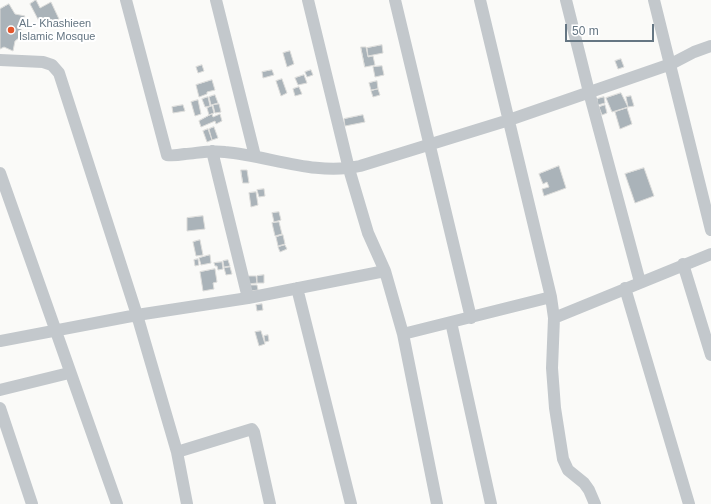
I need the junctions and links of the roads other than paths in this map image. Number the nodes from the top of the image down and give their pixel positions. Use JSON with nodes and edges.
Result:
{"nodes":[{"id":1,"x":126,"y":0,"type":"edge"},
{"id":2,"x":216,"y":0,"type":"edge"},
{"id":3,"x":308,"y":0,"type":"edge"},
{"id":4,"x":395,"y":0,"type":"edge"},
{"id":5,"x":480,"y":0,"type":"edge"},
{"id":6,"x":566,"y":0,"type":"edge"},
{"id":7,"x":654,"y":0,"type":"edge"},
{"id":8,"x":711,"y":46,"type":"edge"},
{"id":9,"x":0,"y":60,"type":"edge"},
{"id":10,"x":671,"y":64,"type":"junction"},
{"id":11,"x":589,"y":92,"type":"junction"},
{"id":12,"x":509,"y":120,"type":"junction"},
{"id":13,"x":430,"y":146,"type":"junction"},
{"id":14,"x":212,"y":152,"type":"junction"},
{"id":15,"x":255,"y":156,"type":"junction"},
{"id":16,"x":349,"y":169,"type":"junction"},
{"id":17,"x":0,"y":173,"type":"edge"},
{"id":18,"x":711,"y":230,"type":"edge"},
{"id":19,"x":711,"y":254,"type":"edge"},
{"id":20,"x":682,"y":264,"type":"junction"},
{"id":21,"x":385,"y":272,"type":"junction"},
{"id":22,"x":640,"y":282,"type":"junction"},
{"id":23,"x":297,"y":288,"type":"junction"},
{"id":24,"x":625,"y":288,"type":"junction"},
{"id":25,"x":551,"y":297,"type":"junction"},
{"id":26,"x":248,"y":298,"type":"junction"},
{"id":27,"x":137,"y":315,"type":"junction"},
{"id":28,"x":471,"y":318,"type":"junction"},
{"id":29,"x":554,"y":318,"type":"junction"},
{"id":30,"x":452,"y":322,"type":"junction"},
{"id":31,"x":56,"y":330,"type":"junction"},
{"id":32,"x":403,"y":334,"type":"junction"},
{"id":33,"x":0,"y":341,"type":"edge"},
{"id":34,"x":711,"y":354,"type":"edge"},
{"id":35,"x":70,"y":373,"type":"junction"},
{"id":36,"x":0,"y":390,"type":"edge"},
{"id":37,"x":0,"y":408,"type":"edge"},
{"id":38,"x":4,"y":433,"type":"edge"},
{"id":39,"x":177,"y":452,"type":"junction"},
{"id":40,"x":32,"y":504,"type":"edge"},
{"id":41,"x":117,"y":504,"type":"edge"},
{"id":42,"x":186,"y":504,"type":"edge"},
{"id":43,"x":270,"y":504,"type":"edge"},
{"id":44,"x":351,"y":504,"type":"edge"},
{"id":45,"x":437,"y":504,"type":"edge"},
{"id":46,"x":491,"y":504,"type":"edge"},
{"id":47,"x":595,"y":504,"type":"edge"},
{"id":48,"x":689,"y":504,"type":"edge"}],
"edges":[{"from":1,"to":14,"type":"street"},
{"from":2,"to":15,"type":"street"},
{"from":3,"to":16,"type":"street"},
{"from":4,"to":13,"type":"street"},
{"from":5,"to":12,"type":"street"},
{"from":6,"to":11,"type":"street"},
{"from":7,"to":10,"type":"street"},
{"from":8,"to":10,"type":"street"},
{"from":9,"to":27,"type":"street"},
{"from":10,"to":11,"type":"street"},
{"from":10,"to":18,"type":"street"},
{"from":11,"to":12,"type":"street"},
{"from":11,"to":22,"type":"street"},
{"from":12,"to":13,"type":"street"},
{"from":12,"to":25,"type":"street"},
{"from":13,"to":16,"type":"street"},
{"from":13,"to":28,"type":"street"},
{"from":14,"to":15,"type":"street"},
{"from":14,"to":26,"type":"street"},
{"from":15,"to":16,"type":"street"},
{"from":16,"to":21,"type":"street"},
{"from":17,"to":31,"type":"street"},
{"from":19,"to":20,"type":"street"},
{"from":20,"to":22,"type":"street"},
{"from":20,"to":34,"type":"street"},
{"from":21,"to":23,"type":"street"},
{"from":21,"to":32,"type":"street"},
{"from":22,"to":24,"type":"street"},
{"from":23,"to":26,"type":"street"},
{"from":23,"to":44,"type":"street"},
{"from":24,"to":29,"type":"street"},
{"from":24,"to":48,"type":"street"},
{"from":25,"to":28,"type":"street"},
{"from":25,"to":29,"type":"street"},
{"from":26,"to":27,"type":"street"},
{"from":27,"to":31,"type":"street"},
{"from":27,"to":39,"type":"street"},
{"from":28,"to":30,"type":"street"},
{"from":29,"to":47,"type":"street"},
{"from":30,"to":32,"type":"street"},
{"from":30,"to":46,"type":"street"},
{"from":31,"to":33,"type":"street"},
{"from":31,"to":35,"type":"street"},
{"from":32,"to":45,"type":"street"},
{"from":35,"to":36,"type":"street"},
{"from":35,"to":41,"type":"street"},
{"from":37,"to":38,"type":"street"},
{"from":38,"to":40,"type":"street"},
{"from":39,"to":42,"type":"street"},
{"from":39,"to":43,"type":"street"}]}
